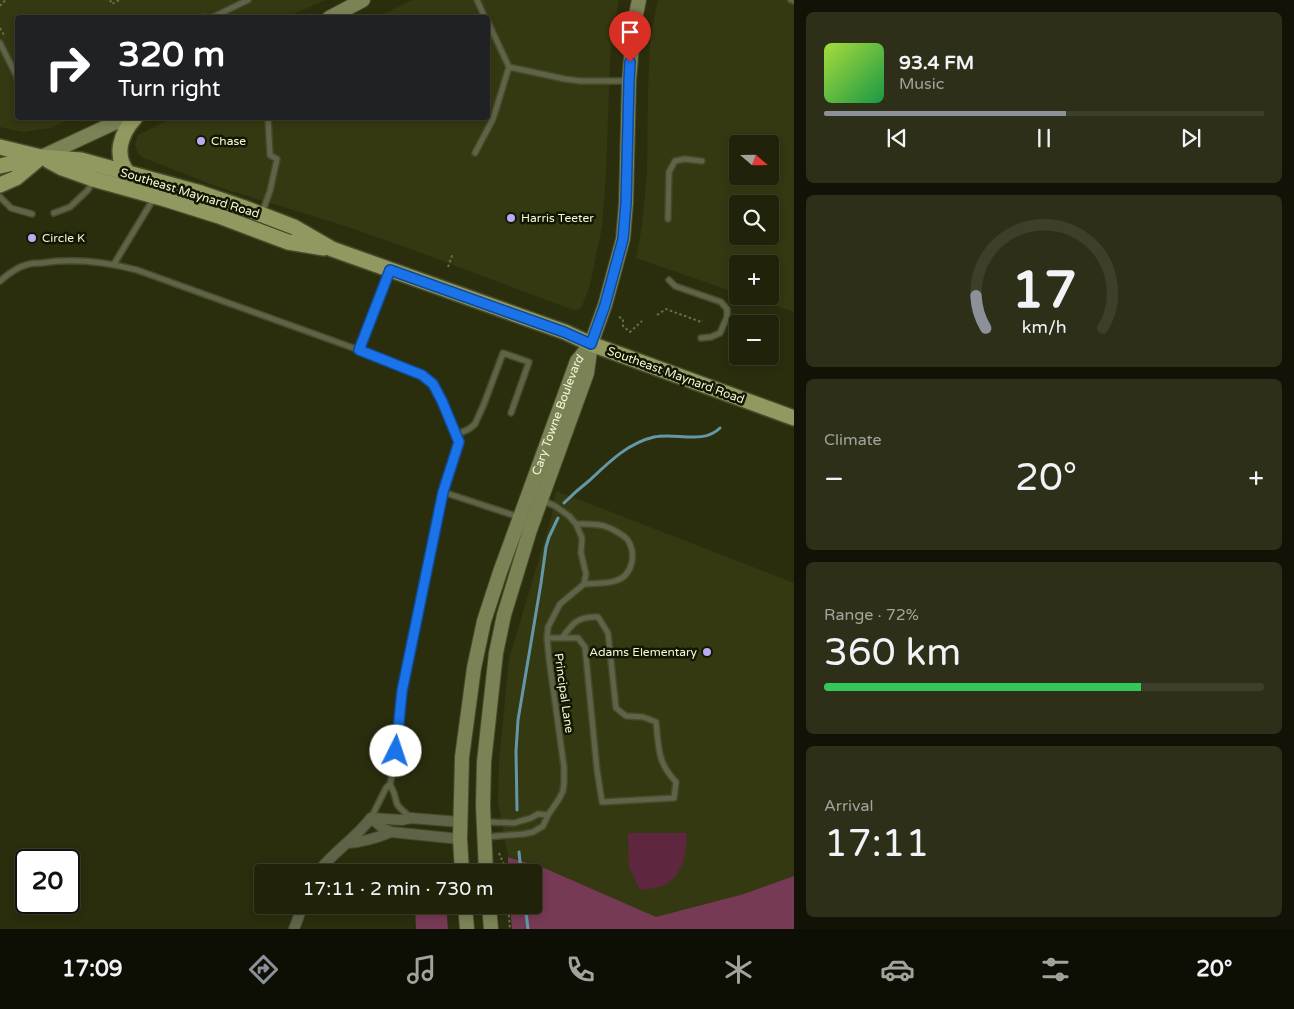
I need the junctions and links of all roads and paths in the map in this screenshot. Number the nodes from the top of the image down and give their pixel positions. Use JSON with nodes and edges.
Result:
{"nodes":[{"id":1,"x":7,"y":0,"type":"edge"},
{"id":2,"x":110,"y":0,"type":"edge"},
{"id":3,"x":119,"y":0,"type":"edge"},
{"id":4,"x":248,"y":0,"type":"edge"},
{"id":5,"x":360,"y":0,"type":"edge"},
{"id":6,"x":477,"y":0,"type":"edge"},
{"id":7,"x":639,"y":0,"type":"edge"},
{"id":8,"x":0,"y":6,"type":"edge"},
{"id":9,"x":217,"y":15,"type":"edge"},
{"id":10,"x":334,"y":15,"type":"edge"},
{"id":11,"x":484,"y":15,"type":"edge"},
{"id":12,"x":490,"y":26,"type":"edge"},
{"id":13,"x":0,"y":43,"type":"edge"},
{"id":14,"x":509,"y":68,"type":"junction"},
{"id":15,"x":15,"y":74,"type":"edge"},
{"id":16,"x":629,"y":81,"type":"junction"},
{"id":17,"x":121,"y":120,"type":"edge"},
{"id":18,"x":133,"y":120,"type":"edge"},
{"id":19,"x":268,"y":120,"type":"edge"},
{"id":20,"x":0,"y":147,"type":"edge"},
{"id":21,"x":475,"y":153,"type":"dead end"},
{"id":22,"x":41,"y":157,"type":"junction"},
{"id":23,"x":702,"y":161,"type":"dead end"},
{"id":24,"x":0,"y":166,"type":"edge"},
{"id":25,"x":128,"y":172,"type":"junction"},
{"id":26,"x":93,"y":179,"type":"junction"},
{"id":27,"x":0,"y":185,"type":"edge"},
{"id":28,"x":155,"y":196,"type":"junction"},
{"id":29,"x":0,"y":197,"type":"edge"},
{"id":30,"x":54,"y":213,"type":"dead end"},
{"id":31,"x":32,"y":214,"type":"dead end"},
{"id":32,"x":262,"y":215,"type":"junction"},
{"id":33,"x":668,"y":219,"type":"dead end"},
{"id":34,"x":332,"y":249,"type":"junction"},
{"id":35,"x":453,"y":253,"type":"dead end"},
{"id":36,"x":114,"y":264,"type":"junction"},
{"id":37,"x":448,"y":267,"type":"dead end"},
{"id":38,"x":390,"y":270,"type":"junction"},
{"id":39,"x":669,"y":280,"type":"dead end"},
{"id":40,"x":0,"y":281,"type":"edge"},
{"id":41,"x":657,"y":315,"type":"dead end"},
{"id":42,"x":619,"y":317,"type":"dead end"},
{"id":43,"x":702,"y":320,"type":"dead end"},
{"id":44,"x":642,"y":321,"type":"dead end"},
{"id":45,"x":700,"y":338,"type":"dead end"},
{"id":46,"x":591,"y":344,"type":"junction"},
{"id":47,"x":359,"y":350,"type":"junction"},
{"id":48,"x":511,"y":413,"type":"dead end"},
{"id":49,"x":794,"y":418,"type":"edge"},
{"id":50,"x":456,"y":434,"type":"junction"},
{"id":51,"x":443,"y":492,"type":"junction"},
{"id":52,"x":541,"y":500,"type":"junction"},
{"id":53,"x":520,"y":517,"type":"junction"},
{"id":54,"x":576,"y":524,"type":"junction"},
{"id":55,"x":584,"y":584,"type":"junction"},
{"id":56,"x":547,"y":638,"type":"junction"},
{"id":57,"x":562,"y":638,"type":"junction"},
{"id":58,"x":390,"y":784,"type":"junction"},
{"id":59,"x":548,"y":815,"type":"junction"},
{"id":60,"x":371,"y":818,"type":"junction"},
{"id":61,"x":411,"y":818,"type":"junction"},
{"id":62,"x":460,"y":822,"type":"junction"},
{"id":63,"x":484,"y":822,"type":"junction"},
{"id":64,"x":391,"y":832,"type":"junction"},
{"id":65,"x":484,"y":837,"type":"junction"},
{"id":66,"x":460,"y":838,"type":"junction"},
{"id":67,"x":348,"y":842,"type":"junction"},
{"id":68,"x":499,"y":853,"type":"dead end"},
{"id":69,"x":325,"y":864,"type":"edge"},
{"id":70,"x":462,"y":864,"type":"edge"},
{"id":71,"x":486,"y":864,"type":"edge"},
{"id":72,"x":504,"y":864,"type":"edge"},
{"id":73,"x":300,"y":914,"type":"edge"},
{"id":74,"x":466,"y":914,"type":"edge"},
{"id":75,"x":490,"y":914,"type":"edge"},
{"id":76,"x":509,"y":914,"type":"edge"},
{"id":77,"x":294,"y":929,"type":"edge"},
{"id":78,"x":467,"y":929,"type":"edge"},
{"id":79,"x":491,"y":929,"type":"edge"},
{"id":80,"x":510,"y":929,"type":"edge"}],
"edges":[{"from":1,"to":8,"type":"path"},
{"from":2,"to":3,"type":"path"},
{"from":4,"to":9,"type":"lane"},
{"from":5,"to":10,"type":"main road"},
{"from":6,"to":11,"type":"lane"},
{"from":7,"to":16,"type":"main road"},
{"from":12,"to":14,"type":"lane"},
{"from":13,"to":15,"type":"lane"},
{"from":14,"to":16,"type":"lane"},
{"from":14,"to":21,"type":"lane"},
{"from":16,"to":46,"type":"main road"},
{"from":17,"to":22,"type":"main road"},
{"from":18,"to":25,"type":"main road"},
{"from":19,"to":32,"type":"lane"},
{"from":20,"to":22,"type":"main road","name":"Southeast Maynard Road"},
{"from":22,"to":24,"type":"main road"},
{"from":22,"to":25,"type":"main road","name":"Southeast Maynard Road"},
{"from":22,"to":26,"type":"main road","name":"Southeast Maynard Road"},
{"from":22,"to":27,"type":"main road"},
{"from":23,"to":33,"type":"lane"},
{"from":25,"to":32,"type":"main road","name":"Southeast Maynard Road"},
{"from":26,"to":28,"type":"main road","name":"Southeast Maynard Road"},
{"from":26,"to":30,"type":"lane"},
{"from":28,"to":34,"type":"main road","name":"Southeast Maynard Road"},
{"from":28,"to":36,"type":"lane"},
{"from":29,"to":31,"type":"lane"},
{"from":32,"to":34,"type":"main road","name":"Southeast Maynard Road"},
{"from":34,"to":38,"type":"main road","name":"Southeast Maynard Road"},
{"from":35,"to":37,"type":"path"},
{"from":36,"to":40,"type":"lane"},
{"from":36,"to":47,"type":"lane"},
{"from":38,"to":46,"type":"main road","name":"Southeast Maynard Road"},
{"from":38,"to":47,"type":"lane"},
{"from":39,"to":45,"type":"lane"},
{"from":41,"to":43,"type":"path"},
{"from":42,"to":44,"type":"path"},
{"from":46,"to":49,"type":"main road","name":"Southeast Maynard Road"},
{"from":46,"to":52,"type":"main road","name":"Cary Towne Boulevard"},
{"from":46,"to":53,"type":"main road","name":"Cary Towne Boulevard"},
{"from":47,"to":50,"type":"lane"},
{"from":48,"to":50,"type":"lane"},
{"from":50,"to":51,"type":"lane"},
{"from":51,"to":53,"type":"lane"},
{"from":51,"to":58,"type":"lane"},
{"from":52,"to":54,"type":"lane"},
{"from":52,"to":63,"type":"main road","name":"Cary Towne Boulevard"},
{"from":53,"to":62,"type":"main road","name":"Cary Towne Boulevard"},
{"from":54,"to":55,"type":"lane"},
{"from":54,"to":55,"type":"lane"},
{"from":55,"to":56,"type":"lane","name":"Principal Lane"},
{"from":56,"to":57,"type":"lane"},
{"from":56,"to":59,"type":"lane","name":"Principal Lane"},
{"from":57,"to":57,"type":"lane"},
{"from":58,"to":60,"type":"lane"},
{"from":58,"to":61,"type":"lane"},
{"from":59,"to":63,"type":"lane"},
{"from":59,"to":65,"type":"lane","name":"Principal Lane"},
{"from":60,"to":61,"type":"street"},
{"from":60,"to":64,"type":"street"},
{"from":60,"to":67,"type":"street"},
{"from":61,"to":62,"type":"street"},
{"from":62,"to":63,"type":"main road"},
{"from":62,"to":66,"type":"main road","name":"Cary Towne Boulevard"},
{"from":63,"to":65,"type":"main road","name":"Cary Towne Boulevard"},
{"from":64,"to":66,"type":"street"},
{"from":64,"to":67,"type":"street"},
{"from":65,"to":66,"type":"main road"},
{"from":65,"to":71,"type":"main road","name":"Cary Towne Boulevard"},
{"from":66,"to":70,"type":"main road","name":"Cary Towne Boulevard"},
{"from":67,"to":69,"type":"street"},
{"from":68,"to":72,"type":"path"},
{"from":73,"to":77,"type":"street"},
{"from":74,"to":78,"type":"main road"},
{"from":75,"to":79,"type":"main road"},
{"from":76,"to":80,"type":"path"}]}
